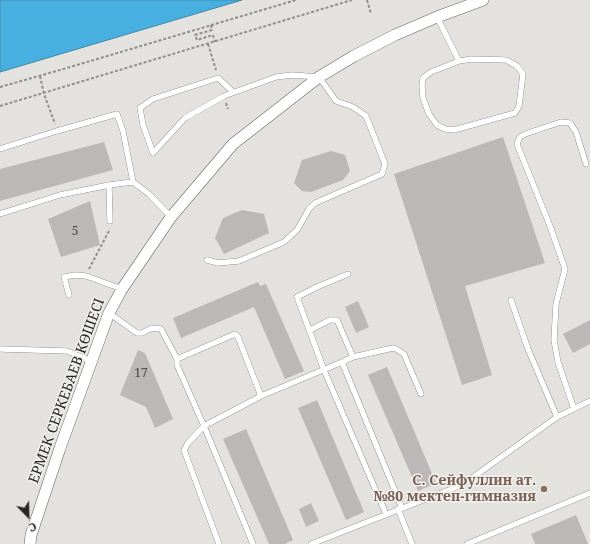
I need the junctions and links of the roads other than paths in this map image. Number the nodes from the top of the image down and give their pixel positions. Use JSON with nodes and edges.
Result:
{"nodes":[{"id":1,"x":484,"y":0,"type":"edge"},
{"id":2,"x":437,"y":17,"type":"junction"},
{"id":3,"x":459,"y":61,"type":"junction"},
{"id":4,"x":320,"y":77,"type":"junction"},
{"id":5,"x":233,"y":92,"type":"junction"},
{"id":6,"x":0,"y":149,"type":"edge"},
{"id":7,"x":586,"y":164,"type":"dead end"},
{"id":8,"x":133,"y":182,"type":"junction"},
{"id":9,"x":109,"y":185,"type":"junction"},
{"id":10,"x":0,"y":214,"type":"edge"},
{"id":11,"x":172,"y":217,"type":"junction"},
{"id":12,"x":110,"y":221,"type":"road end"},
{"id":13,"x":206,"y":260,"type":"dead end"},
{"id":14,"x":348,"y":274,"type":"dead end"},
{"id":15,"x":122,"y":289,"type":"junction"},
{"id":16,"x":69,"y":295,"type":"dead end"},
{"id":17,"x":511,"y":300,"type":"dead end"},
{"id":18,"x":109,"y":313,"type":"junction"},
{"id":19,"x":310,"y":330,"type":"junction"},
{"id":20,"x":0,"y":349,"type":"edge"},
{"id":21,"x":353,"y":358,"type":"junction"},
{"id":22,"x":177,"y":359,"type":"junction"},
{"id":23,"x":91,"y":361,"type":"junction"},
{"id":24,"x":342,"y":362,"type":"junction"},
{"id":25,"x":324,"y":370,"type":"junction"},
{"id":26,"x":421,"y":394,"type":"dead end"},
{"id":27,"x":261,"y":396,"type":"junction"},
{"id":28,"x":590,"y":401,"type":"edge"},
{"id":29,"x":574,"y":409,"type":"junction"},
{"id":30,"x":557,"y":417,"type":"junction"},
{"id":31,"x":204,"y":426,"type":"junction"},
{"id":32,"x":590,"y":492,"type":"edge"},
{"id":33,"x":400,"y":509,"type":"junction"},
{"id":34,"x":386,"y":514,"type":"junction"},
{"id":35,"x":30,"y":544,"type":"edge"},
{"id":36,"x":219,"y":544,"type":"edge"},
{"id":37,"x":253,"y":544,"type":"edge"},
{"id":38,"x":311,"y":544,"type":"edge"},
{"id":39,"x":412,"y":544,"type":"edge"},
{"id":40,"x":467,"y":544,"type":"edge"}],
"edges":[{"from":1,"to":2,"type":"street","name":"ЕРМЕК СЕРКЕБАЕВ КӨШЕСІ"},
{"from":2,"to":3,"type":"lane"},
{"from":2,"to":4,"type":"street","name":"ЕРМЕК СЕРКЕБАЕВ КӨШЕСІ"},
{"from":3,"to":3,"type":"lane"},
{"from":4,"to":5,"type":"lane"},
{"from":4,"to":11,"type":"street","name":"ЕРМЕК СЕРКЕБАЕВ КӨШЕСІ"},
{"from":4,"to":13,"type":"lane"},
{"from":5,"to":5,"type":"lane"},
{"from":6,"to":8,"type":"lane"},
{"from":7,"to":29,"type":"lane"},
{"from":8,"to":9,"type":"lane"},
{"from":8,"to":11,"type":"lane"},
{"from":9,"to":10,"type":"lane"},
{"from":9,"to":12,"type":"lane"},
{"from":11,"to":15,"type":"street","name":"ЕРМЕК СЕРКЕБАЕВ КӨШЕСІ"},
{"from":14,"to":19,"type":"lane"},
{"from":15,"to":16,"type":"lane"},
{"from":15,"to":18,"type":"street","name":"ЕРМЕК СЕРКЕБАЕВ КӨШЕСІ"},
{"from":17,"to":30,"type":"lane"},
{"from":18,"to":22,"type":"lane"},
{"from":18,"to":23,"type":"street","name":"ЕРМЕК СЕРКЕБАЕВ КӨШЕСІ"},
{"from":19,"to":21,"type":"lane"},
{"from":19,"to":25,"type":"lane"},
{"from":20,"to":23,"type":"lane"},
{"from":21,"to":24,"type":"lane"},
{"from":21,"to":26,"type":"lane"},
{"from":22,"to":27,"type":"lane"},
{"from":22,"to":31,"type":"lane"},
{"from":23,"to":35,"type":"street","name":"ЕРМЕК СЕРКЕБАЕВ КӨШЕСІ"},
{"from":24,"to":25,"type":"lane"},
{"from":24,"to":33,"type":"lane"},
{"from":25,"to":27,"type":"lane"},
{"from":25,"to":34,"type":"lane"},
{"from":27,"to":31,"type":"lane"},
{"from":28,"to":29,"type":"lane"},
{"from":29,"to":30,"type":"lane"},
{"from":30,"to":33,"type":"lane"},
{"from":31,"to":36,"type":"lane"},
{"from":31,"to":37,"type":"lane"},
{"from":32,"to":40,"type":"lane"},
{"from":33,"to":34,"type":"lane"},
{"from":33,"to":39,"type":"lane"},
{"from":34,"to":38,"type":"lane"}]}
